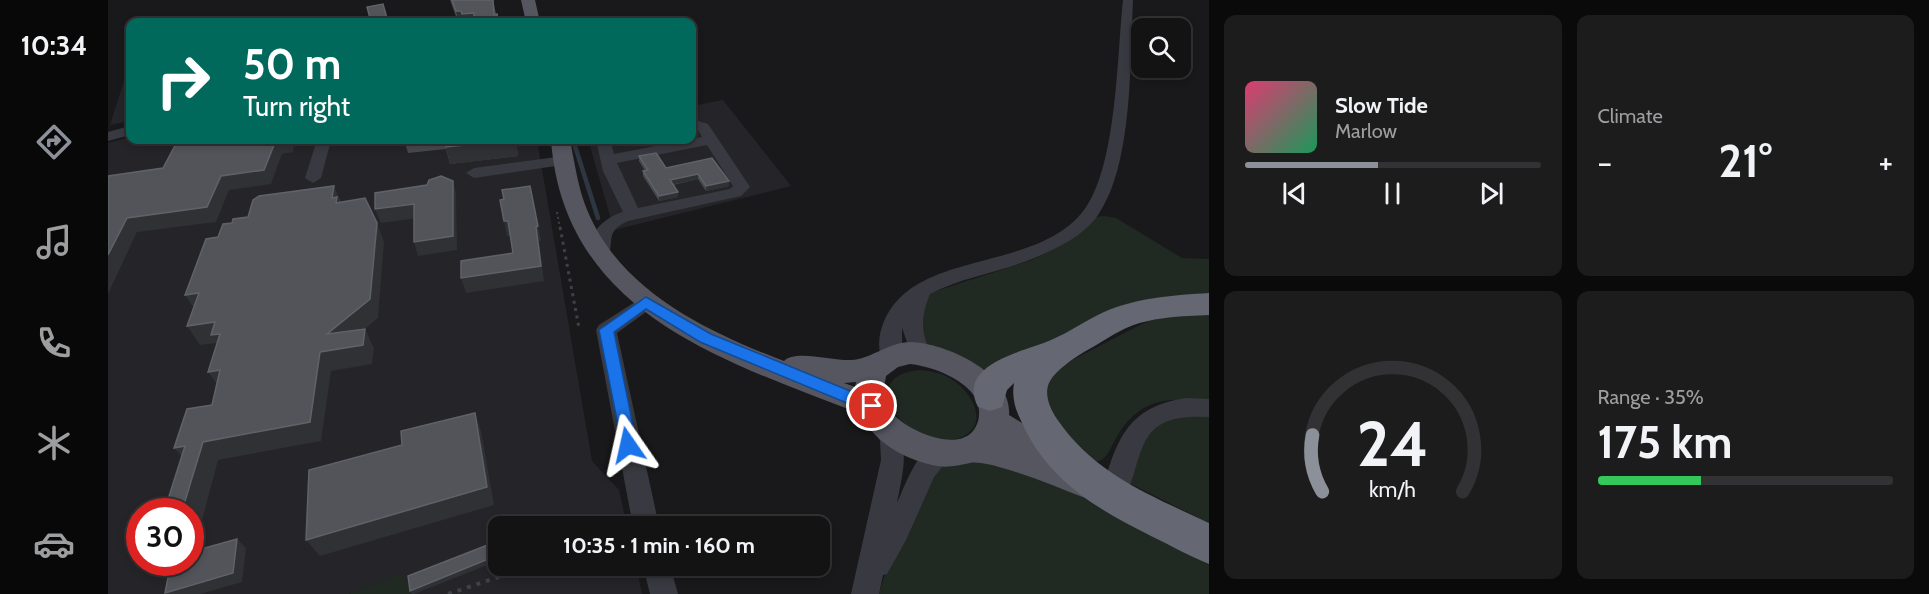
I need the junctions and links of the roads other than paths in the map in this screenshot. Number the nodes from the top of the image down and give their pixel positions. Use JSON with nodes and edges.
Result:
{"nodes":[{"id":1,"x":528,"y":0,"type":"edge"},
{"id":2,"x":1128,"y":0,"type":"edge"},
{"id":3,"x":532,"y":18,"type":"edge"},
{"id":4,"x":696,"y":124,"type":"edge"},
{"id":5,"x":126,"y":131,"type":"edge"},
{"id":6,"x":108,"y":137,"type":"edge"},
{"id":7,"x":710,"y":140,"type":"junction"},
{"id":8,"x":696,"y":143,"type":"edge"},
{"id":9,"x":323,"y":144,"type":"edge"},
{"id":10,"x":604,"y":144,"type":"edge"},
{"id":11,"x":689,"y":144,"type":"edge"},
{"id":12,"x":562,"y":150,"type":"edge"},
{"id":13,"x":607,"y":160,"type":"junction"},
{"id":14,"x":474,"y":173,"type":"dead end"},
{"id":15,"x":313,"y":178,"type":"dead end"},
{"id":16,"x":633,"y":215,"type":"junction"},
{"id":17,"x":600,"y":256,"type":"junction"},
{"id":18,"x":923,"y":288,"type":"junction"},
{"id":19,"x":646,"y":302,"type":"junction"},
{"id":20,"x":1209,"y":304,"type":"edge"},
{"id":21,"x":1065,"y":348,"type":"junction"},
{"id":22,"x":920,"y":353,"type":"junction"},
{"id":23,"x":751,"y":358,"type":"junction"},
{"id":24,"x":883,"y":363,"type":"junction"},
{"id":25,"x":1209,"y":408,"type":"edge"},
{"id":26,"x":992,"y":409,"type":"junction"},
{"id":27,"x":879,"y":417,"type":"junction"},
{"id":28,"x":956,"y":451,"type":"junction"},
{"id":29,"x":1106,"y":491,"type":"junction"},
{"id":30,"x":644,"y":516,"type":"edge"},
{"id":31,"x":1209,"y":544,"type":"edge"},
{"id":32,"x":660,"y":576,"type":"edge"},
{"id":33,"x":867,"y":585,"type":"edge"},
{"id":34,"x":664,"y":594,"type":"edge"}],
"edges":[{"from":1,"to":3,"type":"main road"},
{"from":2,"to":18,"type":"street"},
{"from":4,"to":7,"type":"street"},
{"from":5,"to":6,"type":"street"},
{"from":7,"to":8,"type":"street"},
{"from":7,"to":16,"type":"street"},
{"from":9,"to":15,"type":"street"},
{"from":10,"to":13,"type":"street"},
{"from":11,"to":13,"type":"street"},
{"from":12,"to":14,"type":"street"},
{"from":12,"to":17,"type":"main road"},
{"from":13,"to":16,"type":"street"},
{"from":16,"to":17,"type":"street"},
{"from":17,"to":19,"type":"main road"},
{"from":18,"to":22,"type":"street"},
{"from":18,"to":24,"type":"street"},
{"from":19,"to":23,"type":"main road"},
{"from":19,"to":30,"type":"street"},
{"from":20,"to":21,"type":"highway"},
{"from":21,"to":26,"type":"highway"},
{"from":21,"to":29,"type":"highway"},
{"from":22,"to":24,"type":"main road"},
{"from":22,"to":26,"type":"main road"},
{"from":23,"to":24,"type":"main road"},
{"from":23,"to":27,"type":"main road"},
{"from":24,"to":27,"type":"main road"},
{"from":25,"to":29,"type":"street"},
{"from":26,"to":28,"type":"main road"},
{"from":26,"to":29,"type":"main road"},
{"from":27,"to":28,"type":"main road"},
{"from":27,"to":33,"type":"street"},
{"from":28,"to":29,"type":"main road"},
{"from":28,"to":33,"type":"street"},
{"from":29,"to":31,"type":"highway"},
{"from":32,"to":34,"type":"street"}]}
